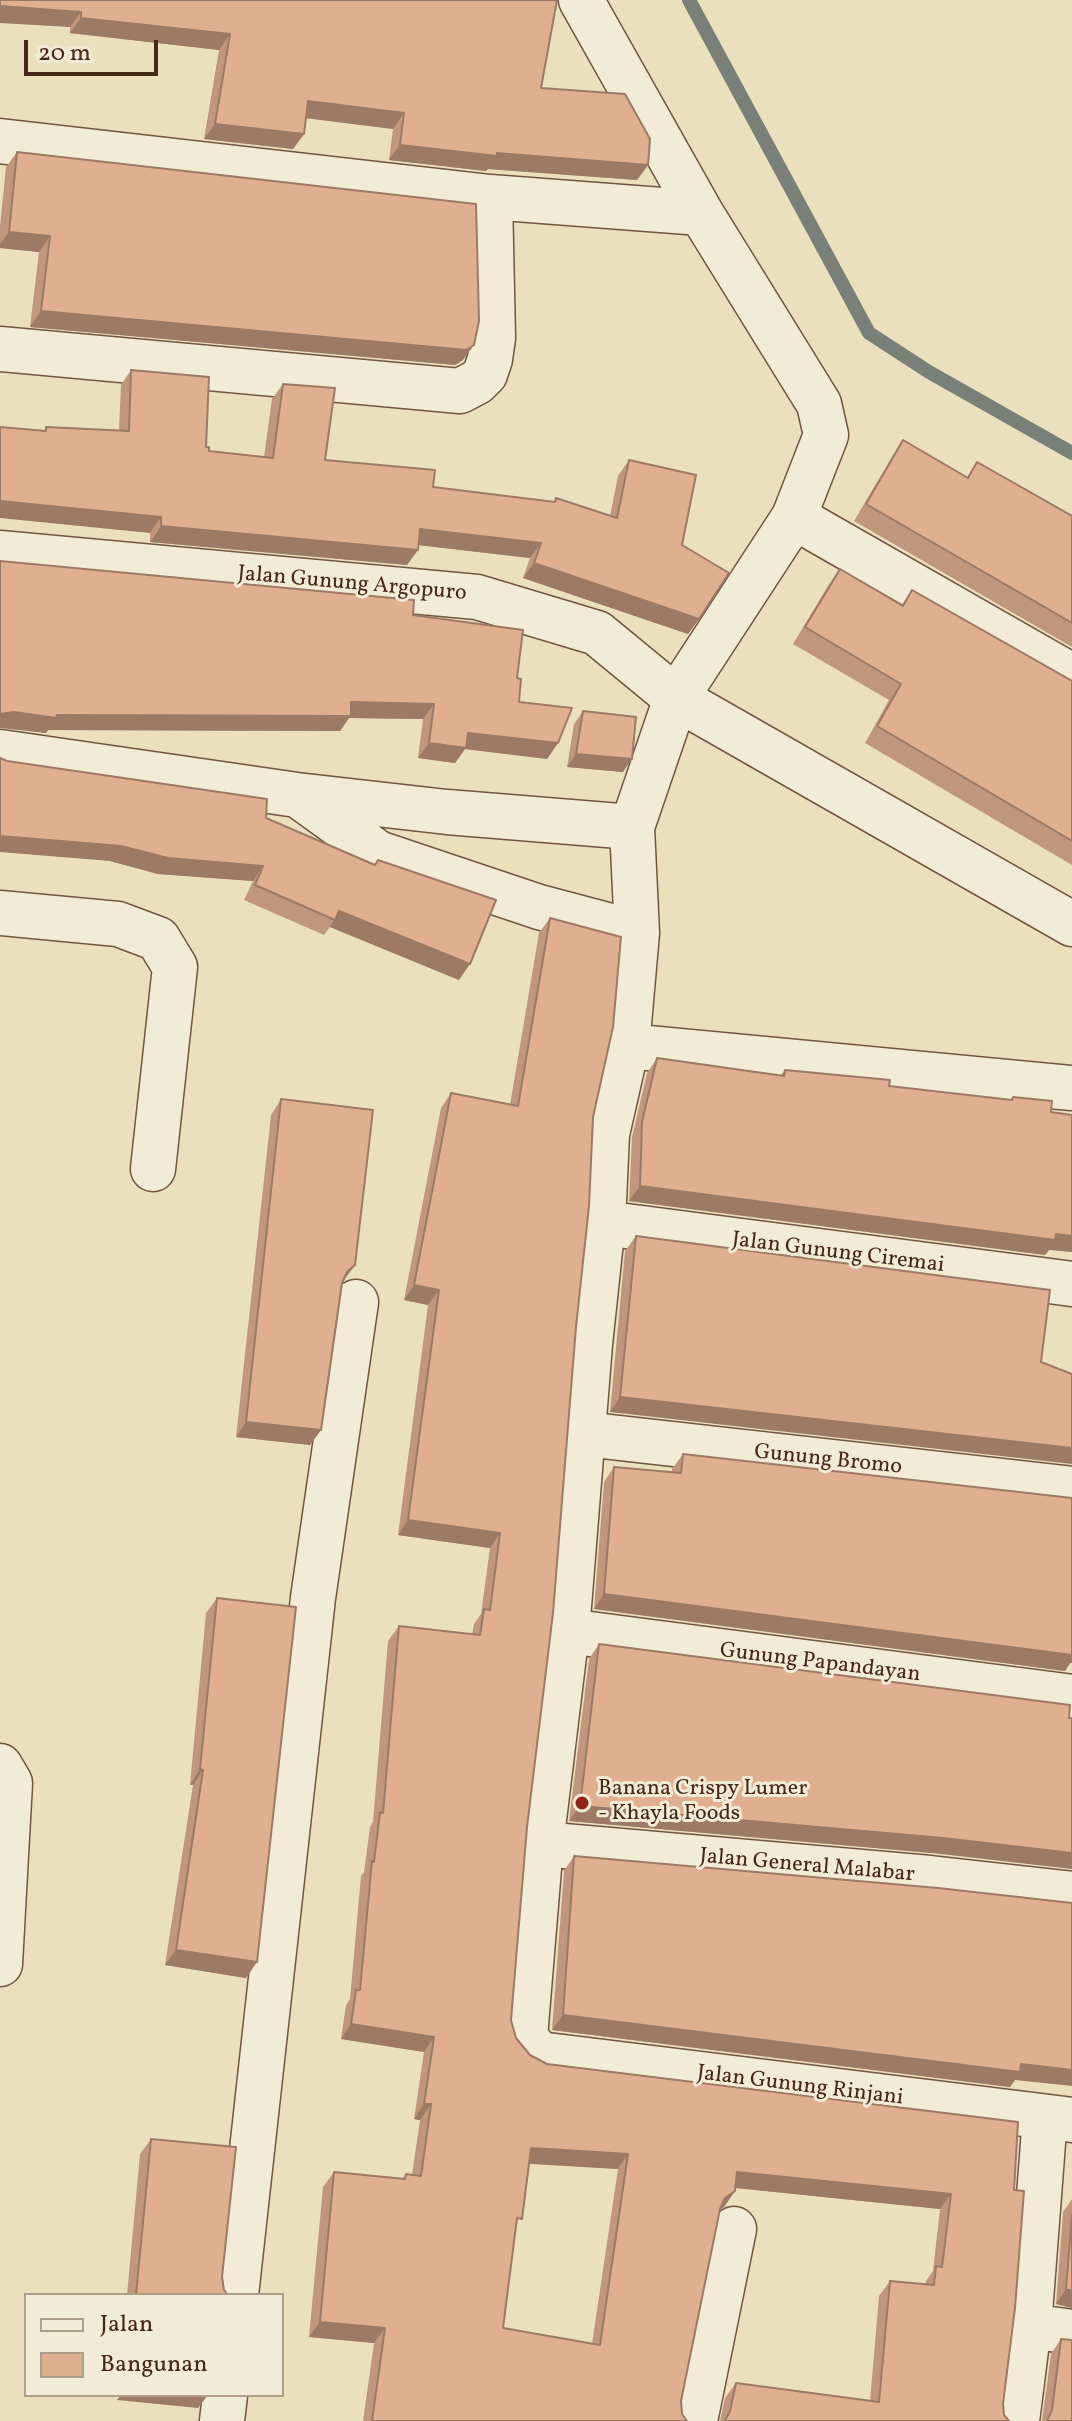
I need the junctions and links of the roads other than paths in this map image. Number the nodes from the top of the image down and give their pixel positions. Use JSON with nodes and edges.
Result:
{"nodes":[{"id":1,"x":581,"y":0,"type":"edge"},
{"id":2,"x":0,"y":141,"type":"edge"},
{"id":3,"x":490,"y":197,"type":"junction"},
{"id":4,"x":701,"y":213,"type":"junction"},
{"id":5,"x":0,"y":349,"type":"edge"},
{"id":6,"x":794,"y":517,"type":"junction"},
{"id":7,"x":0,"y":553,"type":"edge"},
{"id":8,"x":1072,"y":676,"type":"edge"},
{"id":9,"x":676,"y":698,"type":"junction"},
{"id":10,"x":0,"y":752,"type":"edge"},
{"id":11,"x":297,"y":795,"type":"junction"},
{"id":12,"x":447,"y":812,"type":"junction"},
{"id":13,"x":632,"y":827,"type":"junction"},
{"id":14,"x":434,"y":872,"type":"junction"},
{"id":15,"x":0,"y":913,"type":"edge"},
{"id":16,"x":1072,"y":924,"type":"edge"},
{"id":17,"x":637,"y":933,"type":"junction"},
{"id":18,"x":627,"y":1046,"type":"junction"},
{"id":19,"x":1072,"y":1088,"type":"edge"},
{"id":20,"x":153,"y":1169,"type":"dead end"},
{"id":21,"x":603,"y":1223,"type":"junction"},
{"id":22,"x":1072,"y":1284,"type":"edge"},
{"id":23,"x":356,"y":1302,"type":"dead end"},
{"id":24,"x":584,"y":1434,"type":"junction"},
{"id":25,"x":1072,"y":1489,"type":"edge"},
{"id":26,"x":567,"y":1631,"type":"junction"},
{"id":27,"x":1072,"y":1697,"type":"edge"},
{"id":28,"x":0,"y":1766,"type":"edge"},
{"id":29,"x":541,"y":1844,"type":"junction"},
{"id":30,"x":1072,"y":1894,"type":"edge"},
{"id":31,"x":0,"y":1964,"type":"edge"},
{"id":32,"x":1058,"y":2118,"type":"edge"},
{"id":33,"x":734,"y":2229,"type":"dead end"},
{"id":34,"x":236,"y":2293,"type":"edge"},
{"id":35,"x":1029,"y":2326,"type":"junction"},
{"id":36,"x":1072,"y":2332,"type":"edge"},
{"id":37,"x":225,"y":2397,"type":"edge"},
{"id":38,"x":222,"y":2421,"type":"edge"},
{"id":39,"x":695,"y":2421,"type":"edge"},
{"id":40,"x":1017,"y":2421,"type":"edge"}],
"edges":[{"from":1,"to":4,"type":"street"},
{"from":2,"to":3,"type":"street"},
{"from":3,"to":4,"type":"street"},
{"from":3,"to":5,"type":"street"},
{"from":4,"to":6,"type":"street"},
{"from":6,"to":8,"type":"street"},
{"from":6,"to":9,"type":"street"},
{"from":7,"to":9,"type":"street","name":"Jalan Gunung Argopuro"},
{"from":9,"to":13,"type":"street"},
{"from":9,"to":16,"type":"street","name":"Jalan Gunung Argopuro"},
{"from":10,"to":11,"type":"street"},
{"from":11,"to":12,"type":"street"},
{"from":11,"to":14,"type":"street"},
{"from":12,"to":13,"type":"street"},
{"from":12,"to":14,"type":"street"},
{"from":13,"to":17,"type":"street"},
{"from":14,"to":17,"type":"street"},
{"from":15,"to":20,"type":"street"},
{"from":17,"to":18,"type":"street"},
{"from":18,"to":19,"type":"street"},
{"from":18,"to":21,"type":"street"},
{"from":21,"to":22,"type":"street","name":"Jalan Gunung Ciremai"},
{"from":21,"to":24,"type":"street"},
{"from":23,"to":34,"type":"street"},
{"from":24,"to":25,"type":"street","name":"Gunung Bromo"},
{"from":24,"to":26,"type":"street"},
{"from":26,"to":27,"type":"street","name":"Gunung Papandayan"},
{"from":26,"to":29,"type":"street"},
{"from":28,"to":31,"type":"street"},
{"from":29,"to":30,"type":"street","name":"Jalan General Malabar"},
{"from":29,"to":32,"type":"street","name":"Jalan Gunung Rinjani"},
{"from":32,"to":35,"type":"street"},
{"from":33,"to":39,"type":"street"},
{"from":35,"to":36,"type":"street"},
{"from":35,"to":40,"type":"street"},
{"from":37,"to":38,"type":"street"}]}
